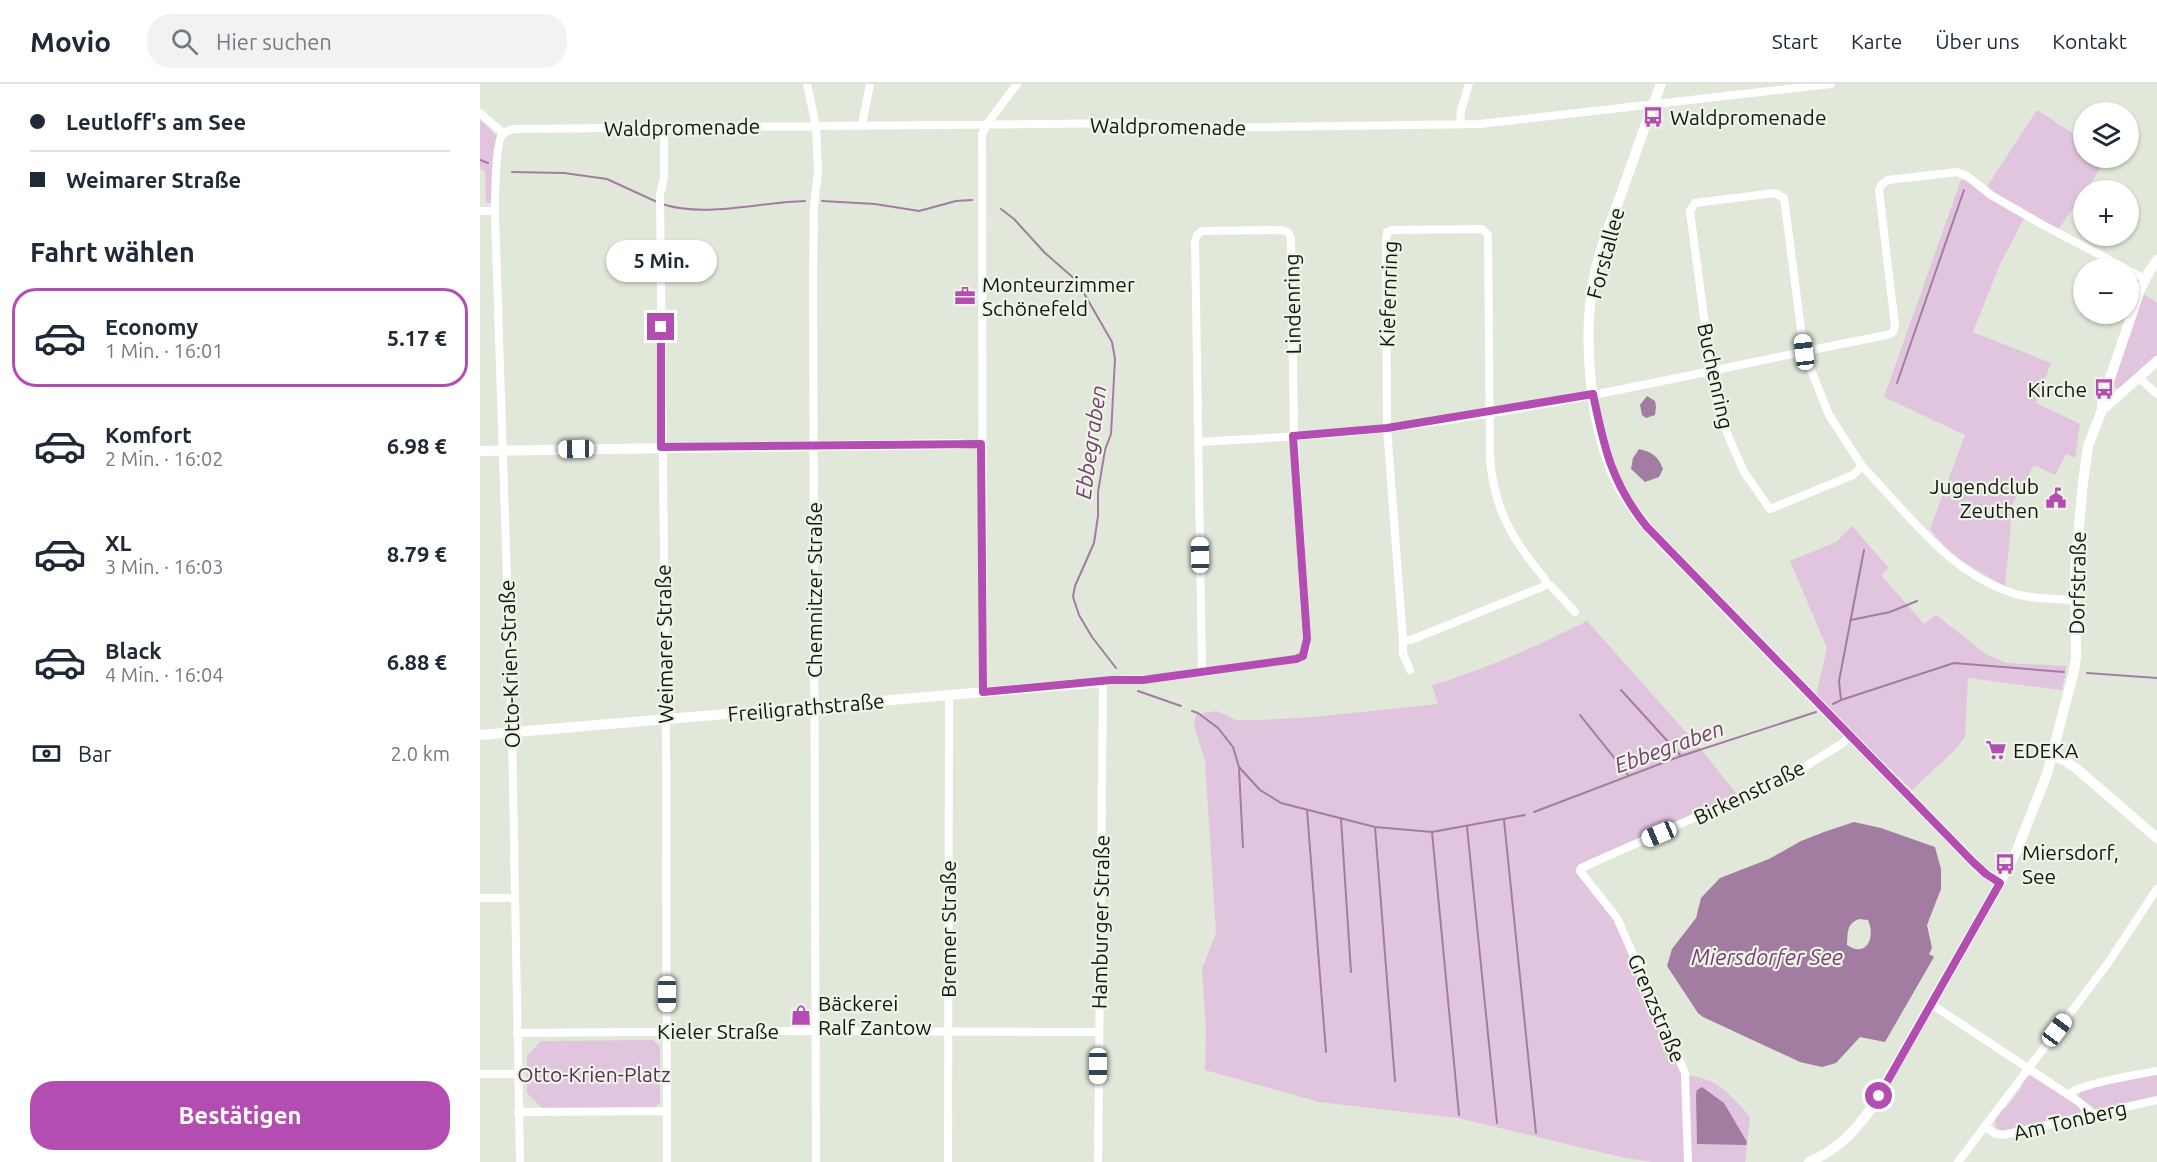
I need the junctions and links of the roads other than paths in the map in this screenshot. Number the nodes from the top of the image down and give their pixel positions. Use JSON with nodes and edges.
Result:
{"nodes":[{"id":1,"x":807,"y":84,"type":"edge"},
{"id":2,"x":870,"y":84,"type":"edge"},
{"id":3,"x":1017,"y":84,"type":"edge"},
{"id":4,"x":1468,"y":84,"type":"edge"},
{"id":5,"x":1661,"y":84,"type":"edge"},
{"id":6,"x":1831,"y":84,"type":"edge"},
{"id":7,"x":1653,"y":106,"type":"junction"},
{"id":8,"x":480,"y":113,"type":"edge"},
{"id":9,"x":862,"y":125,"type":"junction"},
{"id":10,"x":986,"y":125,"type":"junction"},
{"id":11,"x":1460,"y":125,"type":"junction"},
{"id":12,"x":816,"y":126,"type":"junction"},
{"id":13,"x":664,"y":127,"type":"junction"},
{"id":14,"x":503,"y":133,"type":"junction"},
{"id":15,"x":495,"y":211,"type":"junction"},
{"id":16,"x":480,"y":212,"type":"edge"},
{"id":17,"x":2106,"y":258,"type":"edge"},
{"id":18,"x":2157,"y":260,"type":"edge"},
{"id":19,"x":2139,"y":276,"type":"edge"},
{"id":20,"x":2145,"y":279,"type":"junction"},
{"id":21,"x":1804,"y":352,"type":"junction"},
{"id":22,"x":2157,"y":361,"type":"edge"},
{"id":23,"x":1711,"y":371,"type":"junction"},
{"id":24,"x":2139,"y":378,"type":"junction"},
{"id":25,"x":1593,"y":394,"type":"junction"},
{"id":26,"x":2157,"y":394,"type":"edge"},
{"id":27,"x":2102,"y":410,"type":"junction"},
{"id":28,"x":1489,"y":412,"type":"junction"},
{"id":29,"x":1387,"y":428,"type":"junction"},
{"id":30,"x":1293,"y":436,"type":"junction"},
{"id":31,"x":1198,"y":442,"type":"junction"},
{"id":32,"x":960,"y":444,"type":"joint"},
{"id":33,"x":981,"y":444,"type":"junction"},
{"id":34,"x":814,"y":445,"type":"junction"},
{"id":35,"x":661,"y":447,"type":"junction"},
{"id":36,"x":502,"y":450,"type":"junction"},
{"id":37,"x":480,"y":451,"type":"edge"},
{"id":38,"x":1862,"y":466,"type":"junction"},
{"id":39,"x":1546,"y":584,"type":"junction"},
{"id":40,"x":2074,"y":600,"type":"junction"},
{"id":41,"x":1575,"y":612,"type":"dead end"},
{"id":42,"x":1402,"y":640,"type":"junction"},
{"id":43,"x":1410,"y":670,"type":"dead end"},
{"id":44,"x":1202,"y":671,"type":"junction"},
{"id":45,"x":1132,"y":680,"type":"joint"},
{"id":46,"x":1103,"y":682,"type":"junction"},
{"id":47,"x":983,"y":692,"type":"junction"},
{"id":48,"x":949,"y":696,"type":"junction"},
{"id":49,"x":814,"y":707,"type":"junction"},
{"id":50,"x":666,"y":719,"type":"junction"},
{"id":51,"x":512,"y":732,"type":"junction"},
{"id":52,"x":480,"y":735,"type":"edge"},
{"id":53,"x":1850,"y":736,"type":"junction"},
{"id":54,"x":2053,"y":756,"type":"junction"},
{"id":55,"x":2157,"y":838,"type":"edge"},
{"id":56,"x":1580,"y":870,"type":"joint"},
{"id":57,"x":2000,"y":883,"type":"junction"},
{"id":58,"x":2157,"y":889,"type":"edge"},
{"id":59,"x":480,"y":898,"type":"edge"},
{"id":60,"x":514,"y":898,"type":"junction"},
{"id":61,"x":1932,"y":1004,"type":"junction"},
{"id":62,"x":817,"y":1030,"type":"junction"},
{"id":63,"x":668,"y":1032,"type":"junction"},
{"id":64,"x":948,"y":1032,"type":"junction"},
{"id":65,"x":1099,"y":1032,"type":"junction"},
{"id":66,"x":517,"y":1033,"type":"junction"},
{"id":67,"x":2028,"y":1068,"type":"junction"},
{"id":68,"x":2157,"y":1071,"type":"edge"},
{"id":69,"x":480,"y":1074,"type":"edge"},
{"id":70,"x":518,"y":1074,"type":"junction"},
{"id":71,"x":2068,"y":1095,"type":"junction"},
{"id":72,"x":2157,"y":1100,"type":"edge"},
{"id":73,"x":667,"y":1111,"type":"junction"},
{"id":74,"x":518,"y":1113,"type":"junction"},
{"id":75,"x":2093,"y":1115,"type":"junction"},
{"id":76,"x":1985,"y":1126,"type":"junction"},
{"id":77,"x":520,"y":1162,"type":"edge"},
{"id":78,"x":667,"y":1162,"type":"edge"},
{"id":79,"x":816,"y":1162,"type":"edge"},
{"id":80,"x":948,"y":1162,"type":"edge"},
{"id":81,"x":1098,"y":1162,"type":"edge"},
{"id":82,"x":1688,"y":1162,"type":"edge"},
{"id":83,"x":1809,"y":1162,"type":"edge"},
{"id":84,"x":1958,"y":1162,"type":"edge"}],
"edges":[{"from":1,"to":12,"type":"street","name":"Chemnitzer Straße"},
{"from":2,"to":9,"type":"street"},
{"from":3,"to":10,"type":"street"},
{"from":4,"to":11,"type":"street"},
{"from":5,"to":7,"type":"street","name":"Forstallee"},
{"from":6,"to":7,"type":"street","name":"Waldpromenade"},
{"from":7,"to":11,"type":"street","name":"Waldpromenade"},
{"from":7,"to":25,"type":"street","name":"Forstallee"},
{"from":8,"to":14,"type":"street"},
{"from":9,"to":10,"type":"street","name":"Waldpromenade"},
{"from":9,"to":12,"type":"street","name":"Waldpromenade"},
{"from":10,"to":11,"type":"street","name":"Waldpromenade"},
{"from":10,"to":33,"type":"street"},
{"from":12,"to":13,"type":"street","name":"Waldpromenade"},
{"from":12,"to":34,"type":"street","name":"Chemnitzer Straße"},
{"from":13,"to":14,"type":"street","name":"Waldpromenade"},
{"from":13,"to":35,"type":"street","name":"Weimarer Straße"},
{"from":14,"to":15,"type":"street","name":"Otto-Krien-Straße"},
{"from":15,"to":16,"type":"street"},
{"from":15,"to":36,"type":"street","name":"Otto-Krien-Straße"},
{"from":17,"to":21,"type":"street"},
{"from":18,"to":20,"type":"street","name":"Dorfstraße"},
{"from":19,"to":20,"type":"street"},
{"from":20,"to":27,"type":"street","name":"Dorfstraße"},
{"from":21,"to":23,"type":"street"},
{"from":21,"to":23,"type":"street","name":"Buchenring"},
{"from":21,"to":38,"type":"street","name":"Buchenring"},
{"from":22,"to":24,"type":"street","name":"Dorfstraße"},
{"from":23,"to":25,"type":"street"},
{"from":23,"to":38,"type":"street","name":"Buchenring"},
{"from":24,"to":26,"type":"street"},
{"from":24,"to":27,"type":"street","name":"Dorfstraße"},
{"from":25,"to":28,"type":"street"},
{"from":25,"to":53,"type":"street","name":"Forstallee"},
{"from":27,"to":40,"type":"street","name":"Dorfstraße"},
{"from":28,"to":29,"type":"street"},
{"from":28,"to":29,"type":"street","name":"Kiefernring"},
{"from":28,"to":39,"type":"street","name":"Kiefernring"},
{"from":29,"to":30,"type":"street"},
{"from":29,"to":42,"type":"street","name":"Kiefernring"},
{"from":30,"to":31,"type":"street"},
{"from":30,"to":31,"type":"street","name":"Lindenring"},
{"from":30,"to":44,"type":"street","name":"Lindenring"},
{"from":31,"to":44,"type":"street","name":"Lindenring"},
{"from":32,"to":33,"type":"street"},
{"from":32,"to":34,"type":"street"},
{"from":33,"to":47,"type":"street"},
{"from":34,"to":35,"type":"street"},
{"from":34,"to":49,"type":"street","name":"Chemnitzer Straße"},
{"from":35,"to":36,"type":"street"},
{"from":35,"to":50,"type":"street","name":"Weimarer Straße"},
{"from":36,"to":37,"type":"street"},
{"from":36,"to":51,"type":"street","name":"Otto-Krien-Straße"},
{"from":38,"to":40,"type":"street"},
{"from":39,"to":41,"type":"street","name":"Kiefernring"},
{"from":39,"to":42,"type":"street"},
{"from":40,"to":54,"type":"street","name":"Dorfstraße"},
{"from":42,"to":43,"type":"street","name":"Kiefernring"},
{"from":44,"to":45,"type":"street","name":"Lindenring"},
{"from":45,"to":46,"type":"street","name":"Freiligrathstraße"},
{"from":46,"to":47,"type":"street","name":"Freiligrathstraße"},
{"from":46,"to":65,"type":"street","name":"Hamburger Straße"},
{"from":47,"to":48,"type":"street","name":"Freiligrathstraße"},
{"from":48,"to":49,"type":"street","name":"Freiligrathstraße"},
{"from":48,"to":64,"type":"street","name":"Bremer Straße"},
{"from":49,"to":50,"type":"street","name":"Freiligrathstraße"},
{"from":49,"to":62,"type":"street","name":"Chemnitzer Straße"},
{"from":50,"to":51,"type":"street","name":"Freiligrathstraße"},
{"from":50,"to":63,"type":"street","name":"Weimarer Straße"},
{"from":51,"to":52,"type":"street","name":"Freiligrathstraße"},
{"from":51,"to":60,"type":"street","name":"Otto-Krien-Straße"},
{"from":53,"to":56,"type":"street","name":"Birkenstraße"},
{"from":53,"to":57,"type":"street","name":"Forstallee"},
{"from":54,"to":55,"type":"street"},
{"from":54,"to":57,"type":"street","name":"Dorfstraße"},
{"from":56,"to":82,"type":"street","name":"Grenzstraße"},
{"from":57,"to":61,"type":"street","name":"Dorfstraße"},
{"from":58,"to":67,"type":"street"},
{"from":59,"to":60,"type":"street"},
{"from":60,"to":66,"type":"street","name":"Otto-Krien-Straße"},
{"from":61,"to":67,"type":"street"},
{"from":61,"to":83,"type":"street","name":"Dorfstraße"},
{"from":62,"to":63,"type":"street","name":"Kieler Straße"},
{"from":62,"to":64,"type":"street","name":"Kieler Straße"},
{"from":62,"to":79,"type":"street","name":"Chemnitzer Straße"},
{"from":63,"to":66,"type":"street","name":"Kieler Straße"},
{"from":63,"to":73,"type":"street","name":"Weimarer Straße"},
{"from":64,"to":65,"type":"street","name":"Kieler Straße"},
{"from":64,"to":80,"type":"street","name":"Bremer Straße"},
{"from":65,"to":81,"type":"street","name":"Hamburger Straße"},
{"from":66,"to":70,"type":"street","name":"Otto-Krien-Straße"},
{"from":67,"to":71,"type":"street"},
{"from":67,"to":76,"type":"street"},
{"from":68,"to":71,"type":"street","name":"Am Tonberg"},
{"from":69,"to":70,"type":"street"},
{"from":70,"to":74,"type":"street","name":"Otto-Krien-Straße"},
{"from":71,"to":75,"type":"street"},
{"from":72,"to":75,"type":"street","name":"Am Tonberg"},
{"from":73,"to":74,"type":"street"},
{"from":73,"to":78,"type":"street","name":"Weimarer Straße"},
{"from":74,"to":77,"type":"street","name":"Otto-Krien-Straße"},
{"from":75,"to":76,"type":"street","name":"Am Tonberg"},
{"from":76,"to":84,"type":"street"}]}
